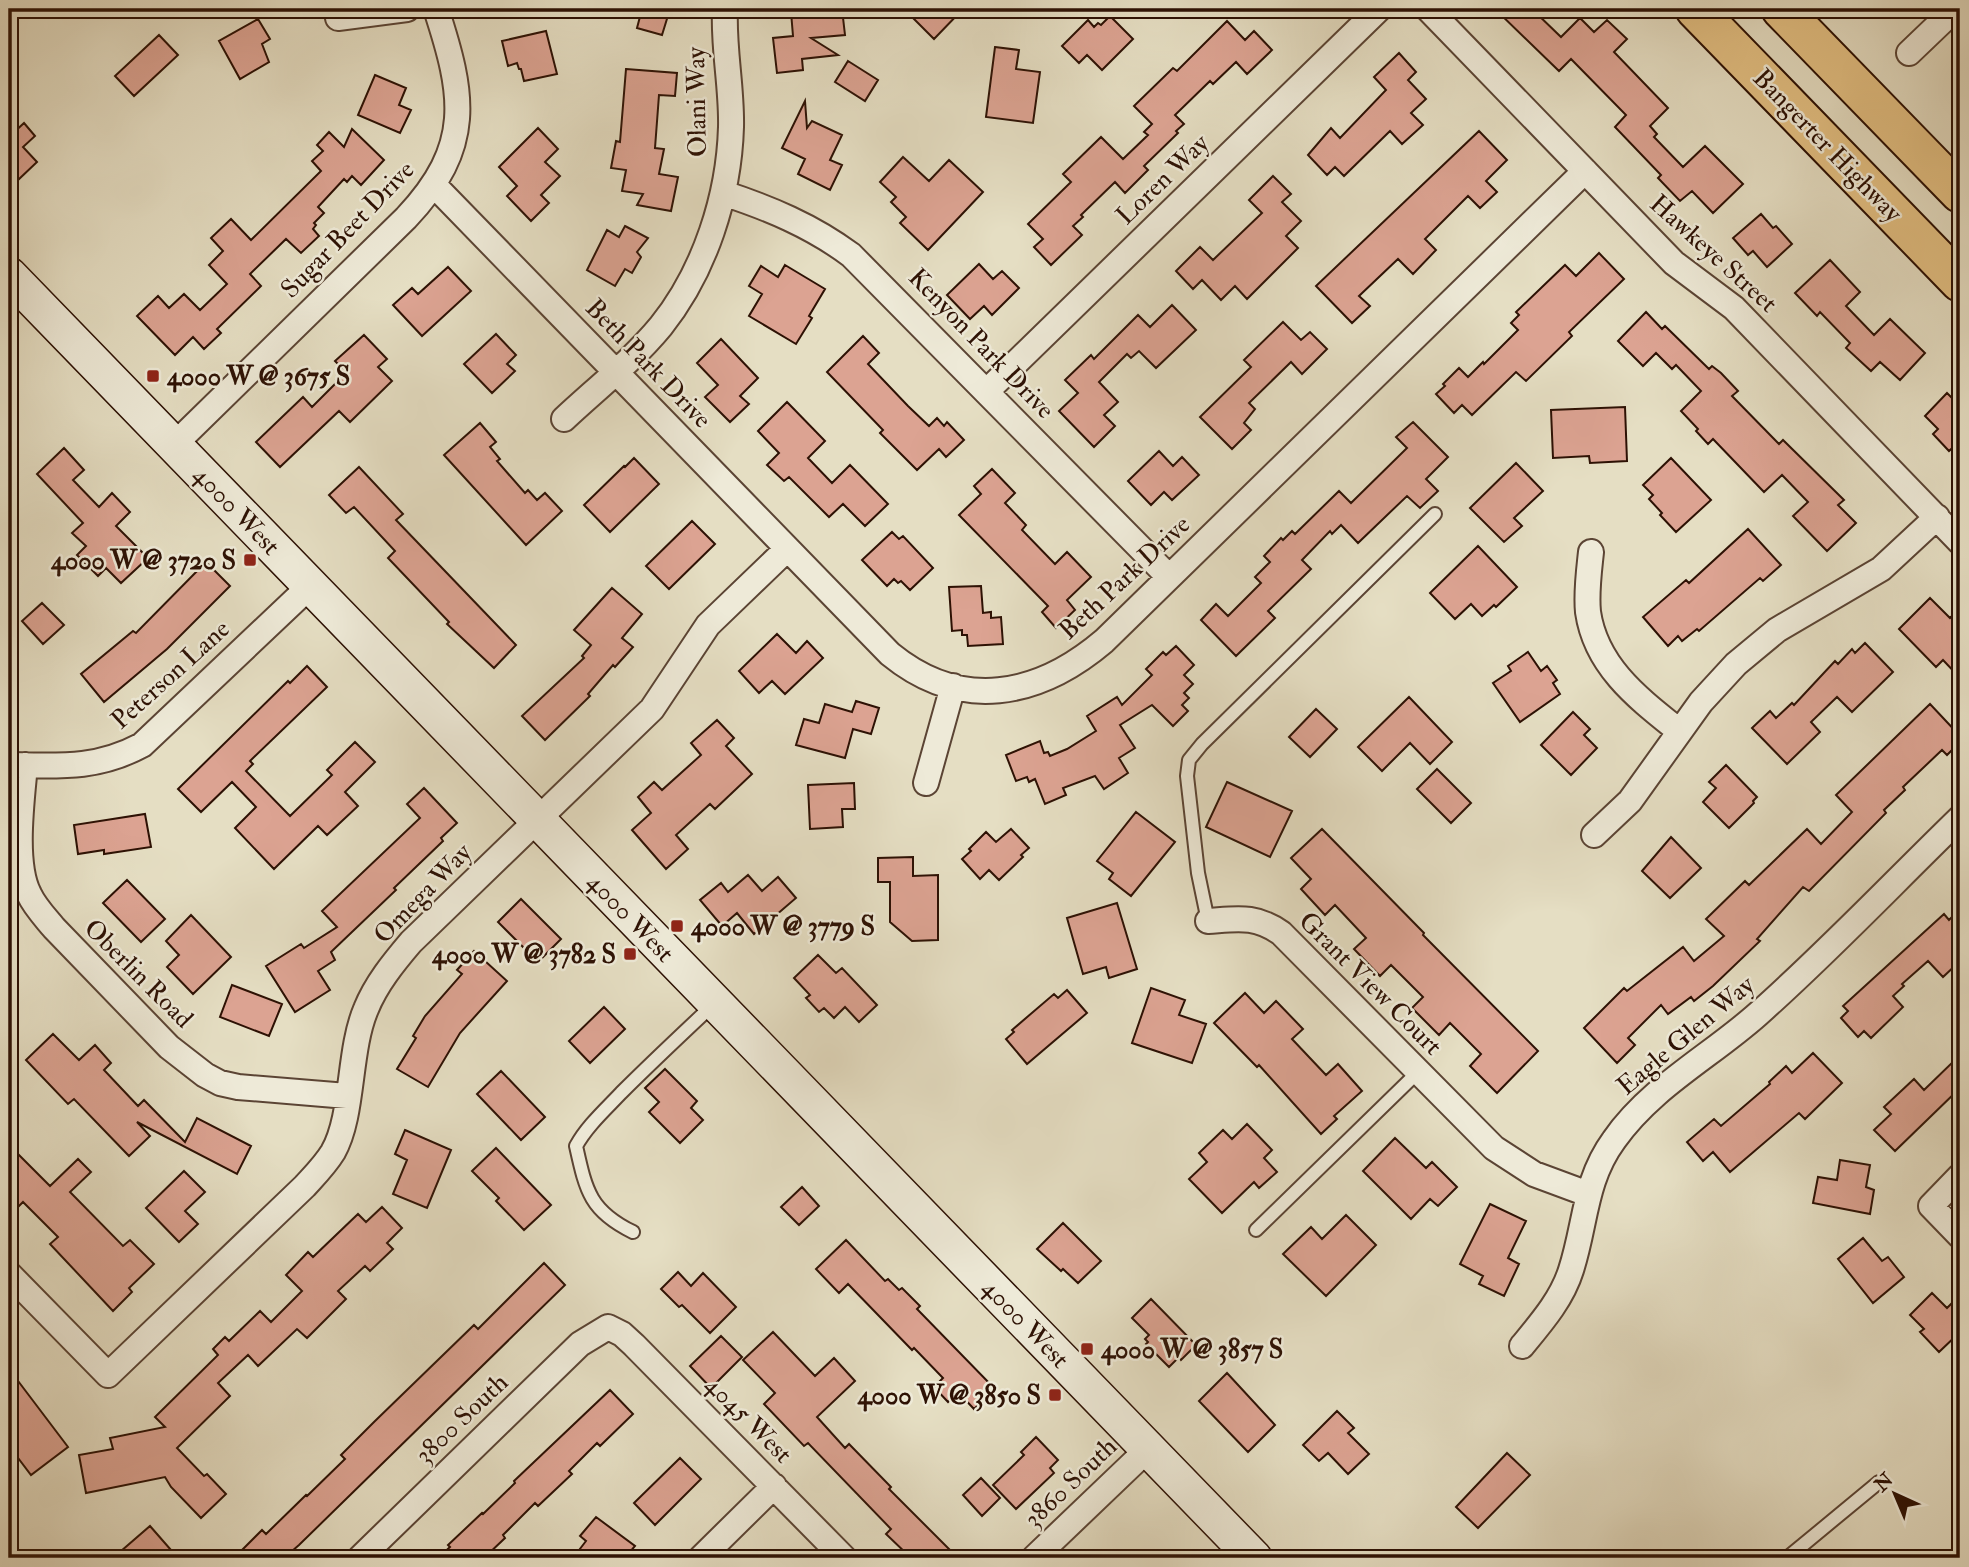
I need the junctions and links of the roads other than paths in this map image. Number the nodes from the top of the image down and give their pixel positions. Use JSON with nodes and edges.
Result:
{"nodes":[{"id":1,"x":407,"y":9,"type":"edge"},
{"id":2,"x":436,"y":9,"type":"edge"},
{"id":3,"x":725,"y":9,"type":"edge"},
{"id":4,"x":1379,"y":9,"type":"edge"},
{"id":5,"x":1428,"y":9,"type":"edge"},
{"id":6,"x":1695,"y":9,"type":"edge"},
{"id":7,"x":1782,"y":9,"type":"edge"},
{"id":8,"x":1955,"y":9,"type":"edge"},
{"id":9,"x":338,"y":18,"type":"dead end"},
{"id":10,"x":1909,"y":53,"type":"dead end"},
{"id":11,"x":1585,"y":171,"type":"junction"},
{"id":12,"x":434,"y":185,"type":"junction"},
{"id":13,"x":723,"y":193,"type":"junction"},
{"id":14,"x":1960,"y":194,"type":"edge"},
{"id":15,"x":9,"y":275,"type":"edge"},
{"id":16,"x":1960,"y":282,"type":"edge"},
{"id":17,"x":615,"y":371,"type":"junction"},
{"id":18,"x":987,"y":391,"type":"junction"},
{"id":19,"x":564,"y":419,"type":"dead end"},
{"id":20,"x":174,"y":444,"type":"junction"},
{"id":21,"x":1435,"y":514,"type":"dead end"},
{"id":22,"x":1937,"y":517,"type":"junction"},
{"id":23,"x":1960,"y":542,"type":"edge"},
{"id":24,"x":787,"y":549,"type":"junction"},
{"id":25,"x":1591,"y":552,"type":"dead end"},
{"id":26,"x":1169,"y":577,"type":"junction"},
{"id":27,"x":310,"y":586,"type":"junction"},
{"id":28,"x":953,"y":686,"type":"junction"},
{"id":29,"x":1679,"y":731,"type":"junction"},
{"id":30,"x":17,"y":765,"type":"edge"},
{"id":31,"x":926,"y":783,"type":"dead end"},
{"id":32,"x":538,"y":820,"type":"junction"},
{"id":33,"x":1958,"y":824,"type":"edge"},
{"id":34,"x":1594,"y":835,"type":"dead end"},
{"id":35,"x":1208,"y":921,"type":"joint"},
{"id":36,"x":715,"y":1003,"type":"junction"},
{"id":37,"x":1418,"y":1072,"type":"junction"},
{"id":38,"x":347,"y":1096,"type":"junction"},
{"id":39,"x":1960,"y":1177,"type":"edge"},
{"id":40,"x":1588,"y":1194,"type":"junction"},
{"id":41,"x":1256,"y":1230,"type":"dead end"},
{"id":42,"x":633,"y":1232,"type":"dead end"},
{"id":43,"x":1960,"y":1236,"type":"edge"},
{"id":44,"x":9,"y":1274,"type":"edge"},
{"id":45,"x":608,"y":1327,"type":"joint"},
{"id":46,"x":1522,"y":1346,"type":"dead end"},
{"id":47,"x":1148,"y":1449,"type":"junction"},
{"id":48,"x":1879,"y":1482,"type":"dead end"},
{"id":49,"x":774,"y":1486,"type":"junction"},
{"id":50,"x":1790,"y":1557,"type":"edge"},
{"id":51,"x":360,"y":1558,"type":"edge"},
{"id":52,"x":701,"y":1558,"type":"edge"},
{"id":53,"x":844,"y":1558,"type":"edge"},
{"id":54,"x":1034,"y":1558,"type":"edge"},
{"id":55,"x":1254,"y":1558,"type":"edge"}],
"edges":[{"from":1,"to":9,"type":"street"},
{"from":2,"to":12,"type":"street","name":"Sugar Beet Drive"},
{"from":3,"to":13,"type":"street","name":"Olani Way"},
{"from":4,"to":18,"type":"street","name":"Loren Way"},
{"from":5,"to":11,"type":"street","name":"Hawkeye Street"},
{"from":6,"to":16,"type":"highway","name":"Bangerter Highway"},
{"from":7,"to":14,"type":"highway"},
{"from":8,"to":10,"type":"street"},
{"from":11,"to":22,"type":"street","name":"Hawkeye Street"},
{"from":11,"to":26,"type":"street","name":"Beth Park Drive"},
{"from":12,"to":17,"type":"street","name":"Beth Park Drive"},
{"from":12,"to":20,"type":"street","name":"Sugar Beet Drive"},
{"from":13,"to":17,"type":"street","name":"Olani Way"},
{"from":13,"to":18,"type":"street","name":"Kenyon Park Drive"},
{"from":15,"to":20,"type":"street","name":"4000 West"},
{"from":17,"to":19,"type":"street","name":"Olani Way"},
{"from":17,"to":24,"type":"street","name":"Beth Park Drive"},
{"from":18,"to":26,"type":"street","name":"Kenyon Park Drive"},
{"from":20,"to":27,"type":"street","name":"4000 West"},
{"from":21,"to":35,"type":"lane","name":"Grant View Court"},
{"from":22,"to":23,"type":"street","name":"Hawkeye Street"},
{"from":22,"to":29,"type":"street"},
{"from":24,"to":28,"type":"street","name":"Beth Park Drive"},
{"from":24,"to":32,"type":"street","name":"Omega Way"},
{"from":25,"to":29,"type":"street"},
{"from":26,"to":28,"type":"street","name":"Beth Park Drive"},
{"from":27,"to":30,"type":"street","name":"Peterson Lane"},
{"from":27,"to":32,"type":"street","name":"4000 West"},
{"from":28,"to":31,"type":"street"},
{"from":29,"to":34,"type":"street"},
{"from":30,"to":38,"type":"street","name":"Oberlin Road"},
{"from":32,"to":36,"type":"street","name":"4000 West"},
{"from":32,"to":38,"type":"street","name":"Omega Way"},
{"from":33,"to":40,"type":"street","name":"Eagle Glen Way"},
{"from":35,"to":37,"type":"street","name":"Grant View Court"},
{"from":36,"to":42,"type":"lane"},
{"from":36,"to":47,"type":"street","name":"4000 West"},
{"from":37,"to":40,"type":"street","name":"Grant View Court"},
{"from":37,"to":41,"type":"lane"},
{"from":38,"to":44,"type":"street","name":"Omega Way"},
{"from":39,"to":43,"type":"street"},
{"from":40,"to":46,"type":"street","name":"Eagle Glen Way"},
{"from":45,"to":49,"type":"street","name":"4045 West"},
{"from":45,"to":51,"type":"street","name":"3800 South"},
{"from":47,"to":54,"type":"street","name":"3860 South"},
{"from":47,"to":55,"type":"street","name":"4000 West"},
{"from":48,"to":50,"type":"lane"},
{"from":49,"to":52,"type":"street"},
{"from":49,"to":53,"type":"street","name":"4045 West"}]}
